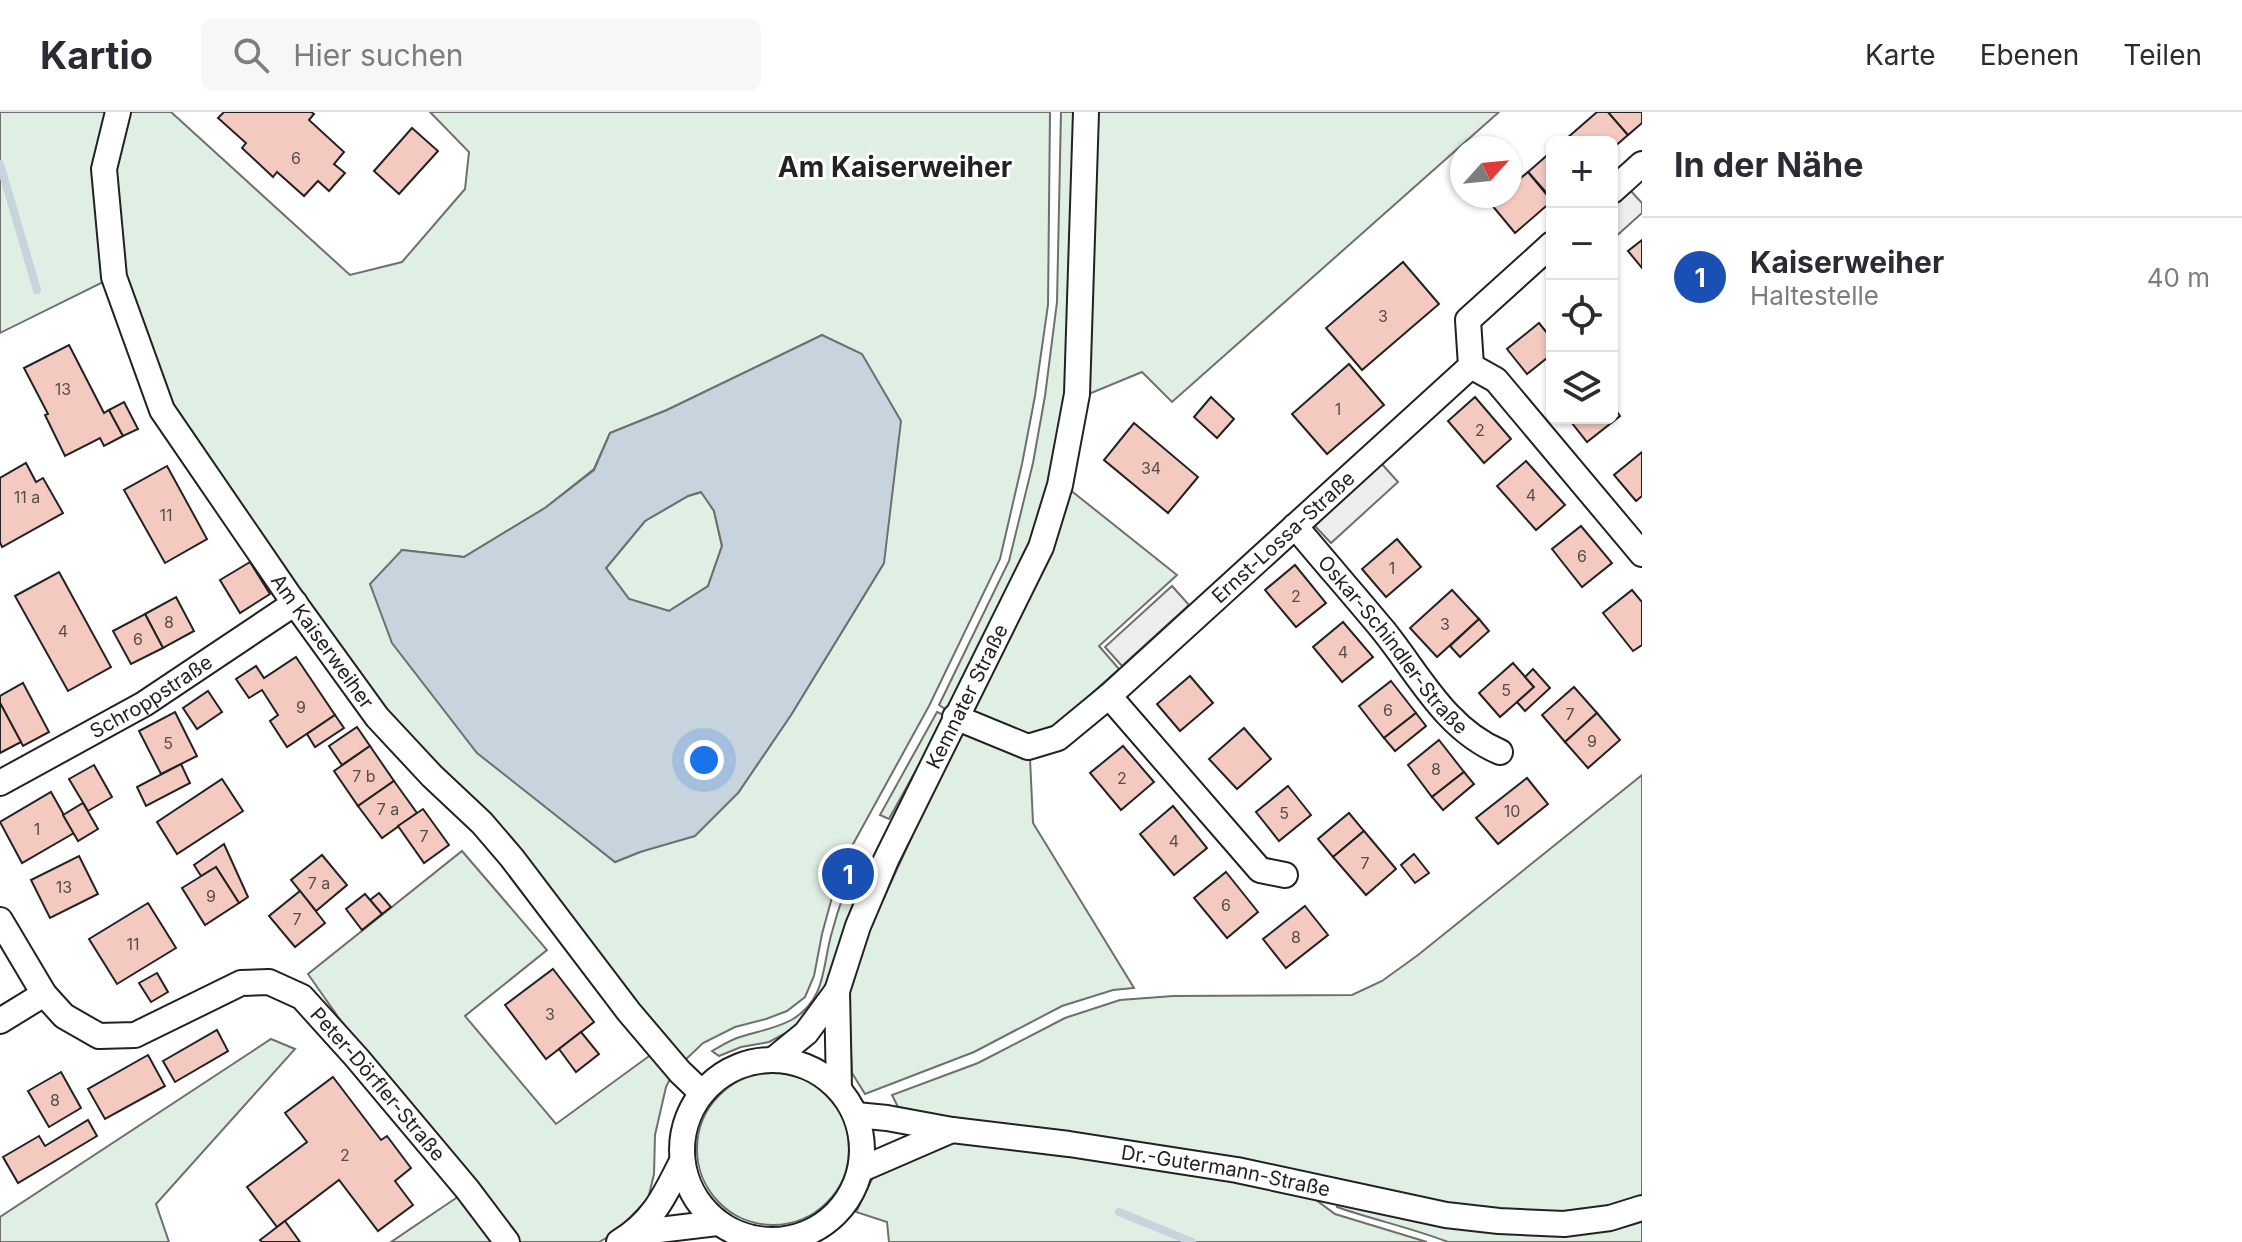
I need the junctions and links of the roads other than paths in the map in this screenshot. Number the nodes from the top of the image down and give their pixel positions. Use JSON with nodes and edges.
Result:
{"nodes":[{"id":1,"x":118,"y":112,"type":"edge"},
{"id":2,"x":1086,"y":112,"type":"edge"},
{"id":3,"x":1642,"y":164,"type":"edge"},
{"id":4,"x":1618,"y":186,"type":"edge"},
{"id":5,"x":1546,"y":249,"type":"edge"},
{"id":6,"x":1471,"y":366,"type":"junction"},
{"id":7,"x":1295,"y":526,"type":"junction"},
{"id":8,"x":1642,"y":554,"type":"edge"},
{"id":9,"x":295,"y":603,"type":"junction"},
{"id":10,"x":1109,"y":696,"type":"junction"},
{"id":11,"x":955,"y":717,"type":"junction"},
{"id":12,"x":1500,"y":752,"type":"dead end"},
{"id":13,"x":0,"y":783,"type":"edge"},
{"id":14,"x":1285,"y":875,"type":"dead end"},
{"id":15,"x":0,"y":920,"type":"edge"},
{"id":16,"x":837,"y":991,"type":"junction"},
{"id":17,"x":44,"y":994,"type":"junction"},
{"id":18,"x":0,"y":1021,"type":"edge"},
{"id":19,"x":774,"y":1059,"type":"junction"},
{"id":20,"x":839,"y":1089,"type":"junction"},
{"id":21,"x":702,"y":1093,"type":"junction"},
{"id":22,"x":856,"y":1115,"type":"junction"},
{"id":23,"x":952,"y":1130,"type":"junction"},
{"id":24,"x":682,"y":1161,"type":"junction"},
{"id":25,"x":862,"y":1169,"type":"junction"},
{"id":26,"x":1642,"y":1208,"type":"edge"},
{"id":27,"x":717,"y":1223,"type":"junction"},
{"id":28,"x":627,"y":1237,"type":"edge"},
{"id":29,"x":507,"y":1242,"type":"edge"},
{"id":30,"x":780,"y":1242,"type":"edge"}],
"edges":[{"from":1,"to":9,"type":"street","name":"Am Kaiserweiher"},
{"from":2,"to":11,"type":"street","name":"Kemnater Straße"},
{"from":3,"to":4,"type":"street"},
{"from":5,"to":6,"type":"street"},
{"from":6,"to":7,"type":"street","name":"Ernst-Lossa-Straße"},
{"from":6,"to":8,"type":"street"},
{"from":7,"to":10,"type":"street","name":"Ernst-Lossa-Straße"},
{"from":7,"to":12,"type":"street","name":"Oskar-Schindler-Straße"},
{"from":9,"to":13,"type":"street","name":"Schroppstraße"},
{"from":9,"to":21,"type":"street","name":"Am Kaiserweiher"},
{"from":10,"to":11,"type":"street","name":"Ernst-Lossa-Straße"},
{"from":10,"to":14,"type":"street"},
{"from":11,"to":16,"type":"street","name":"Kemnater Straße"},
{"from":15,"to":17,"type":"street","name":"Peter-Dörfler-Straße"},
{"from":16,"to":19,"type":"street","name":"Kemnater Straße"},
{"from":16,"to":20,"type":"street","name":"Kemnater Straße"},
{"from":17,"to":18,"type":"street"},
{"from":17,"to":29,"type":"street","name":"Peter-Dörfler-Straße"},
{"from":19,"to":20,"type":"street"},
{"from":19,"to":21,"type":"street"},
{"from":20,"to":22,"type":"street"},
{"from":21,"to":24,"type":"street"},
{"from":22,"to":23,"type":"street","name":"Dr.-Gutermann-Straße"},
{"from":22,"to":25,"type":"street"},
{"from":23,"to":25,"type":"street"},
{"from":23,"to":26,"type":"street","name":"Dr.-Gutermann-Straße"},
{"from":24,"to":27,"type":"street"},
{"from":24,"to":28,"type":"street"},
{"from":25,"to":30,"type":"street"},
{"from":27,"to":28,"type":"street"},
{"from":27,"to":30,"type":"street"}]}
